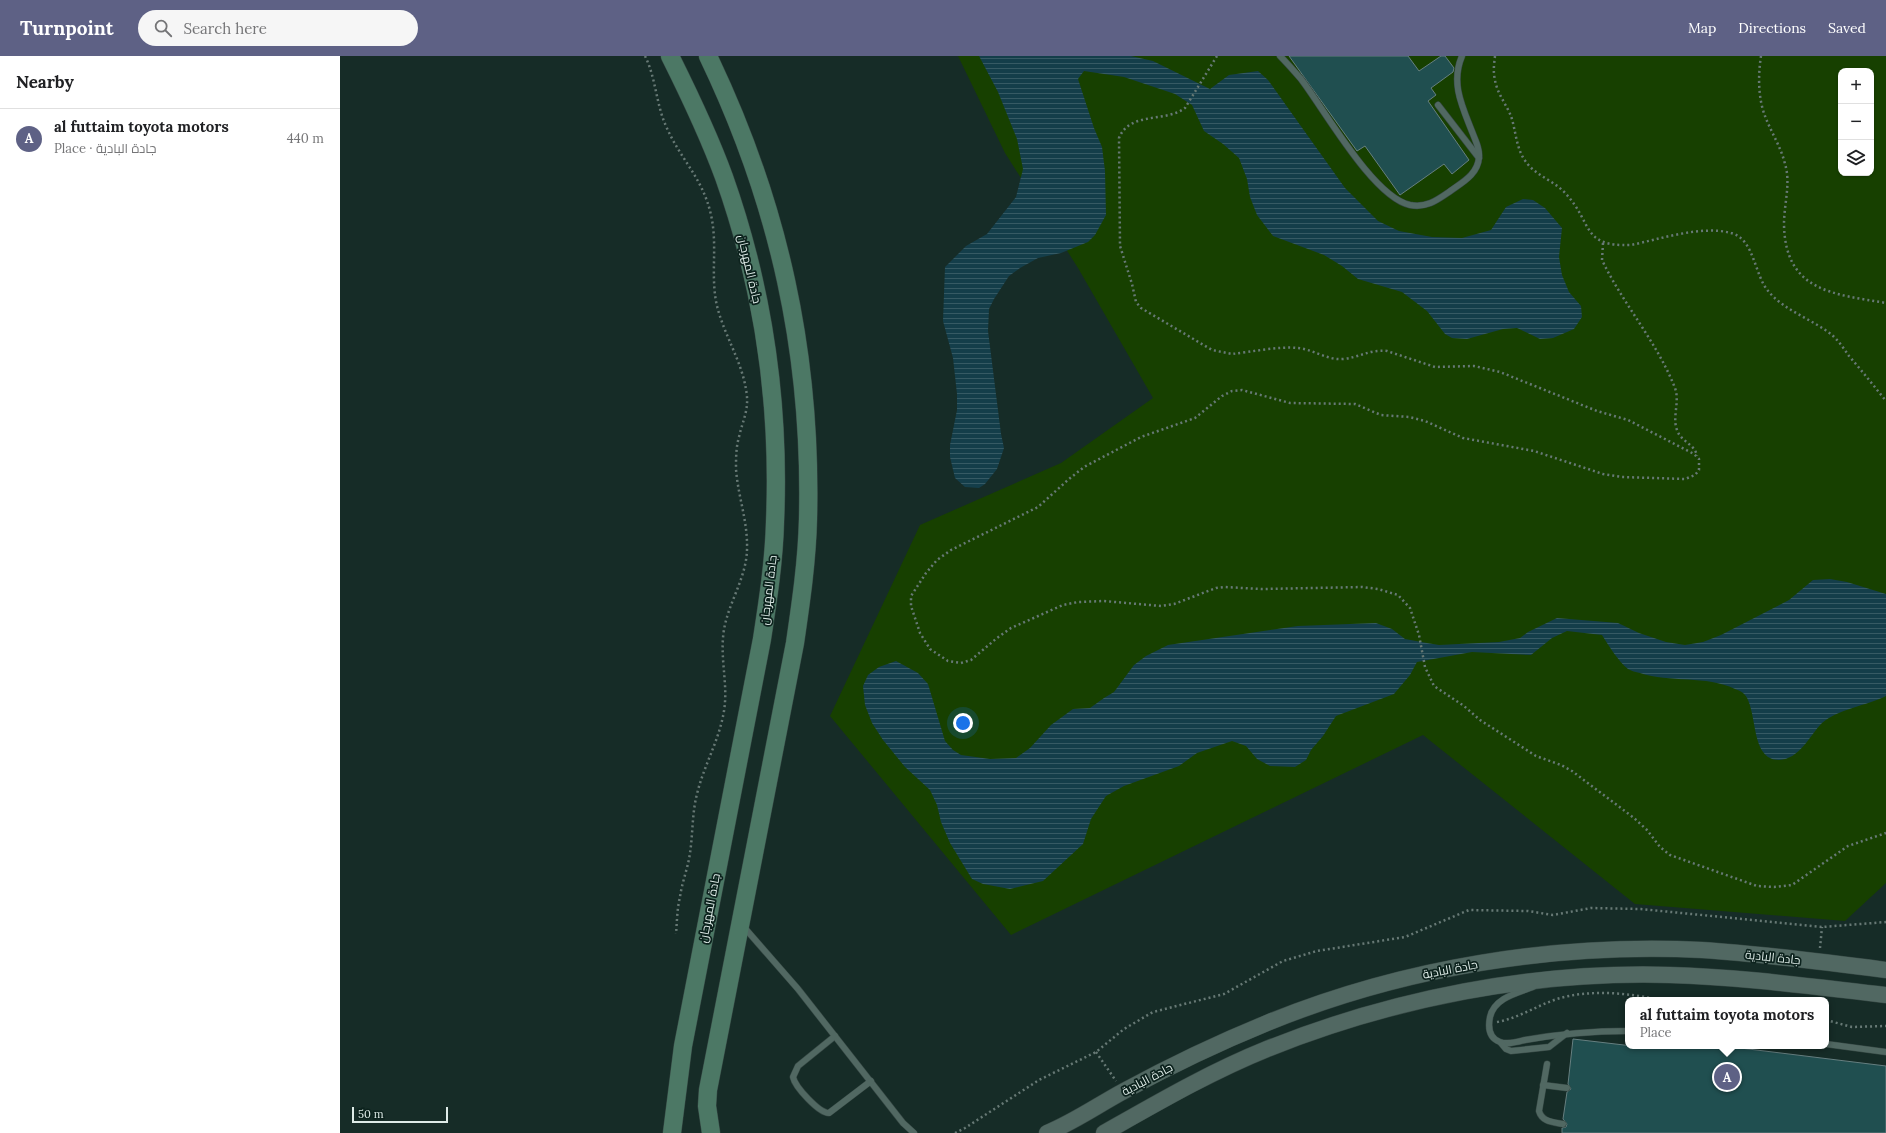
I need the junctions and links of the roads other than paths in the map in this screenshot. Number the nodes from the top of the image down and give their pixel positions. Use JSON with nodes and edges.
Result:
{"nodes":[{"id":1,"x":670,"y":56,"type":"edge"},
{"id":2,"x":708,"y":56,"type":"edge"},
{"id":3,"x":1280,"y":56,"type":"edge"},
{"id":4,"x":1462,"y":56,"type":"edge"},
{"id":5,"x":1438,"y":105,"type":"dead end"},
{"id":6,"x":1480,"y":158,"type":"junction"},
{"id":7,"x":741,"y":923,"type":"junction"},
{"id":8,"x":1886,"y":970,"type":"edge"},
{"id":9,"x":1557,"y":979,"type":"junction"},
{"id":10,"x":1886,"y":995,"type":"edge"},
{"id":11,"x":1625,"y":1031,"type":"edge"},
{"id":12,"x":1567,"y":1033,"type":"junction"},
{"id":13,"x":835,"y":1036,"type":"junction"},
{"id":14,"x":1501,"y":1043,"type":"junction"},
{"id":15,"x":1829,"y":1044,"type":"edge"},
{"id":16,"x":1886,"y":1052,"type":"edge"},
{"id":17,"x":1547,"y":1064,"type":"dead end"},
{"id":18,"x":871,"y":1080,"type":"junction"},
{"id":19,"x":1543,"y":1085,"type":"junction"},
{"id":20,"x":1567,"y":1088,"type":"dead end"},
{"id":21,"x":1563,"y":1124,"type":"dead end"},
{"id":22,"x":672,"y":1133,"type":"edge"},
{"id":23,"x":711,"y":1133,"type":"edge"},
{"id":24,"x":914,"y":1133,"type":"edge"},
{"id":25,"x":1047,"y":1133,"type":"edge"},
{"id":26,"x":1104,"y":1133,"type":"edge"}],
"edges":[{"from":1,"to":22,"type":"main road","name":"جادة المهرجان"},
{"from":2,"to":7,"type":"main road"},
{"from":3,"to":6,"type":"lane"},
{"from":4,"to":6,"type":"lane"},
{"from":5,"to":6,"type":"lane"},
{"from":7,"to":13,"type":"lane"},
{"from":7,"to":23,"type":"main road"},
{"from":8,"to":25,"type":"street","name":"جادة البادية"},
{"from":9,"to":10,"type":"street","name":"جادة البادية"},
{"from":9,"to":14,"type":"lane"},
{"from":9,"to":26,"type":"street","name":"جادة البادية"},
{"from":11,"to":12,"type":"lane"},
{"from":12,"to":14,"type":"lane"},
{"from":12,"to":14,"type":"lane"},
{"from":13,"to":18,"type":"lane"},
{"from":13,"to":18,"type":"lane"},
{"from":15,"to":16,"type":"lane"},
{"from":17,"to":19,"type":"lane"},
{"from":18,"to":24,"type":"lane"},
{"from":19,"to":20,"type":"lane"},
{"from":19,"to":21,"type":"lane"}]}
